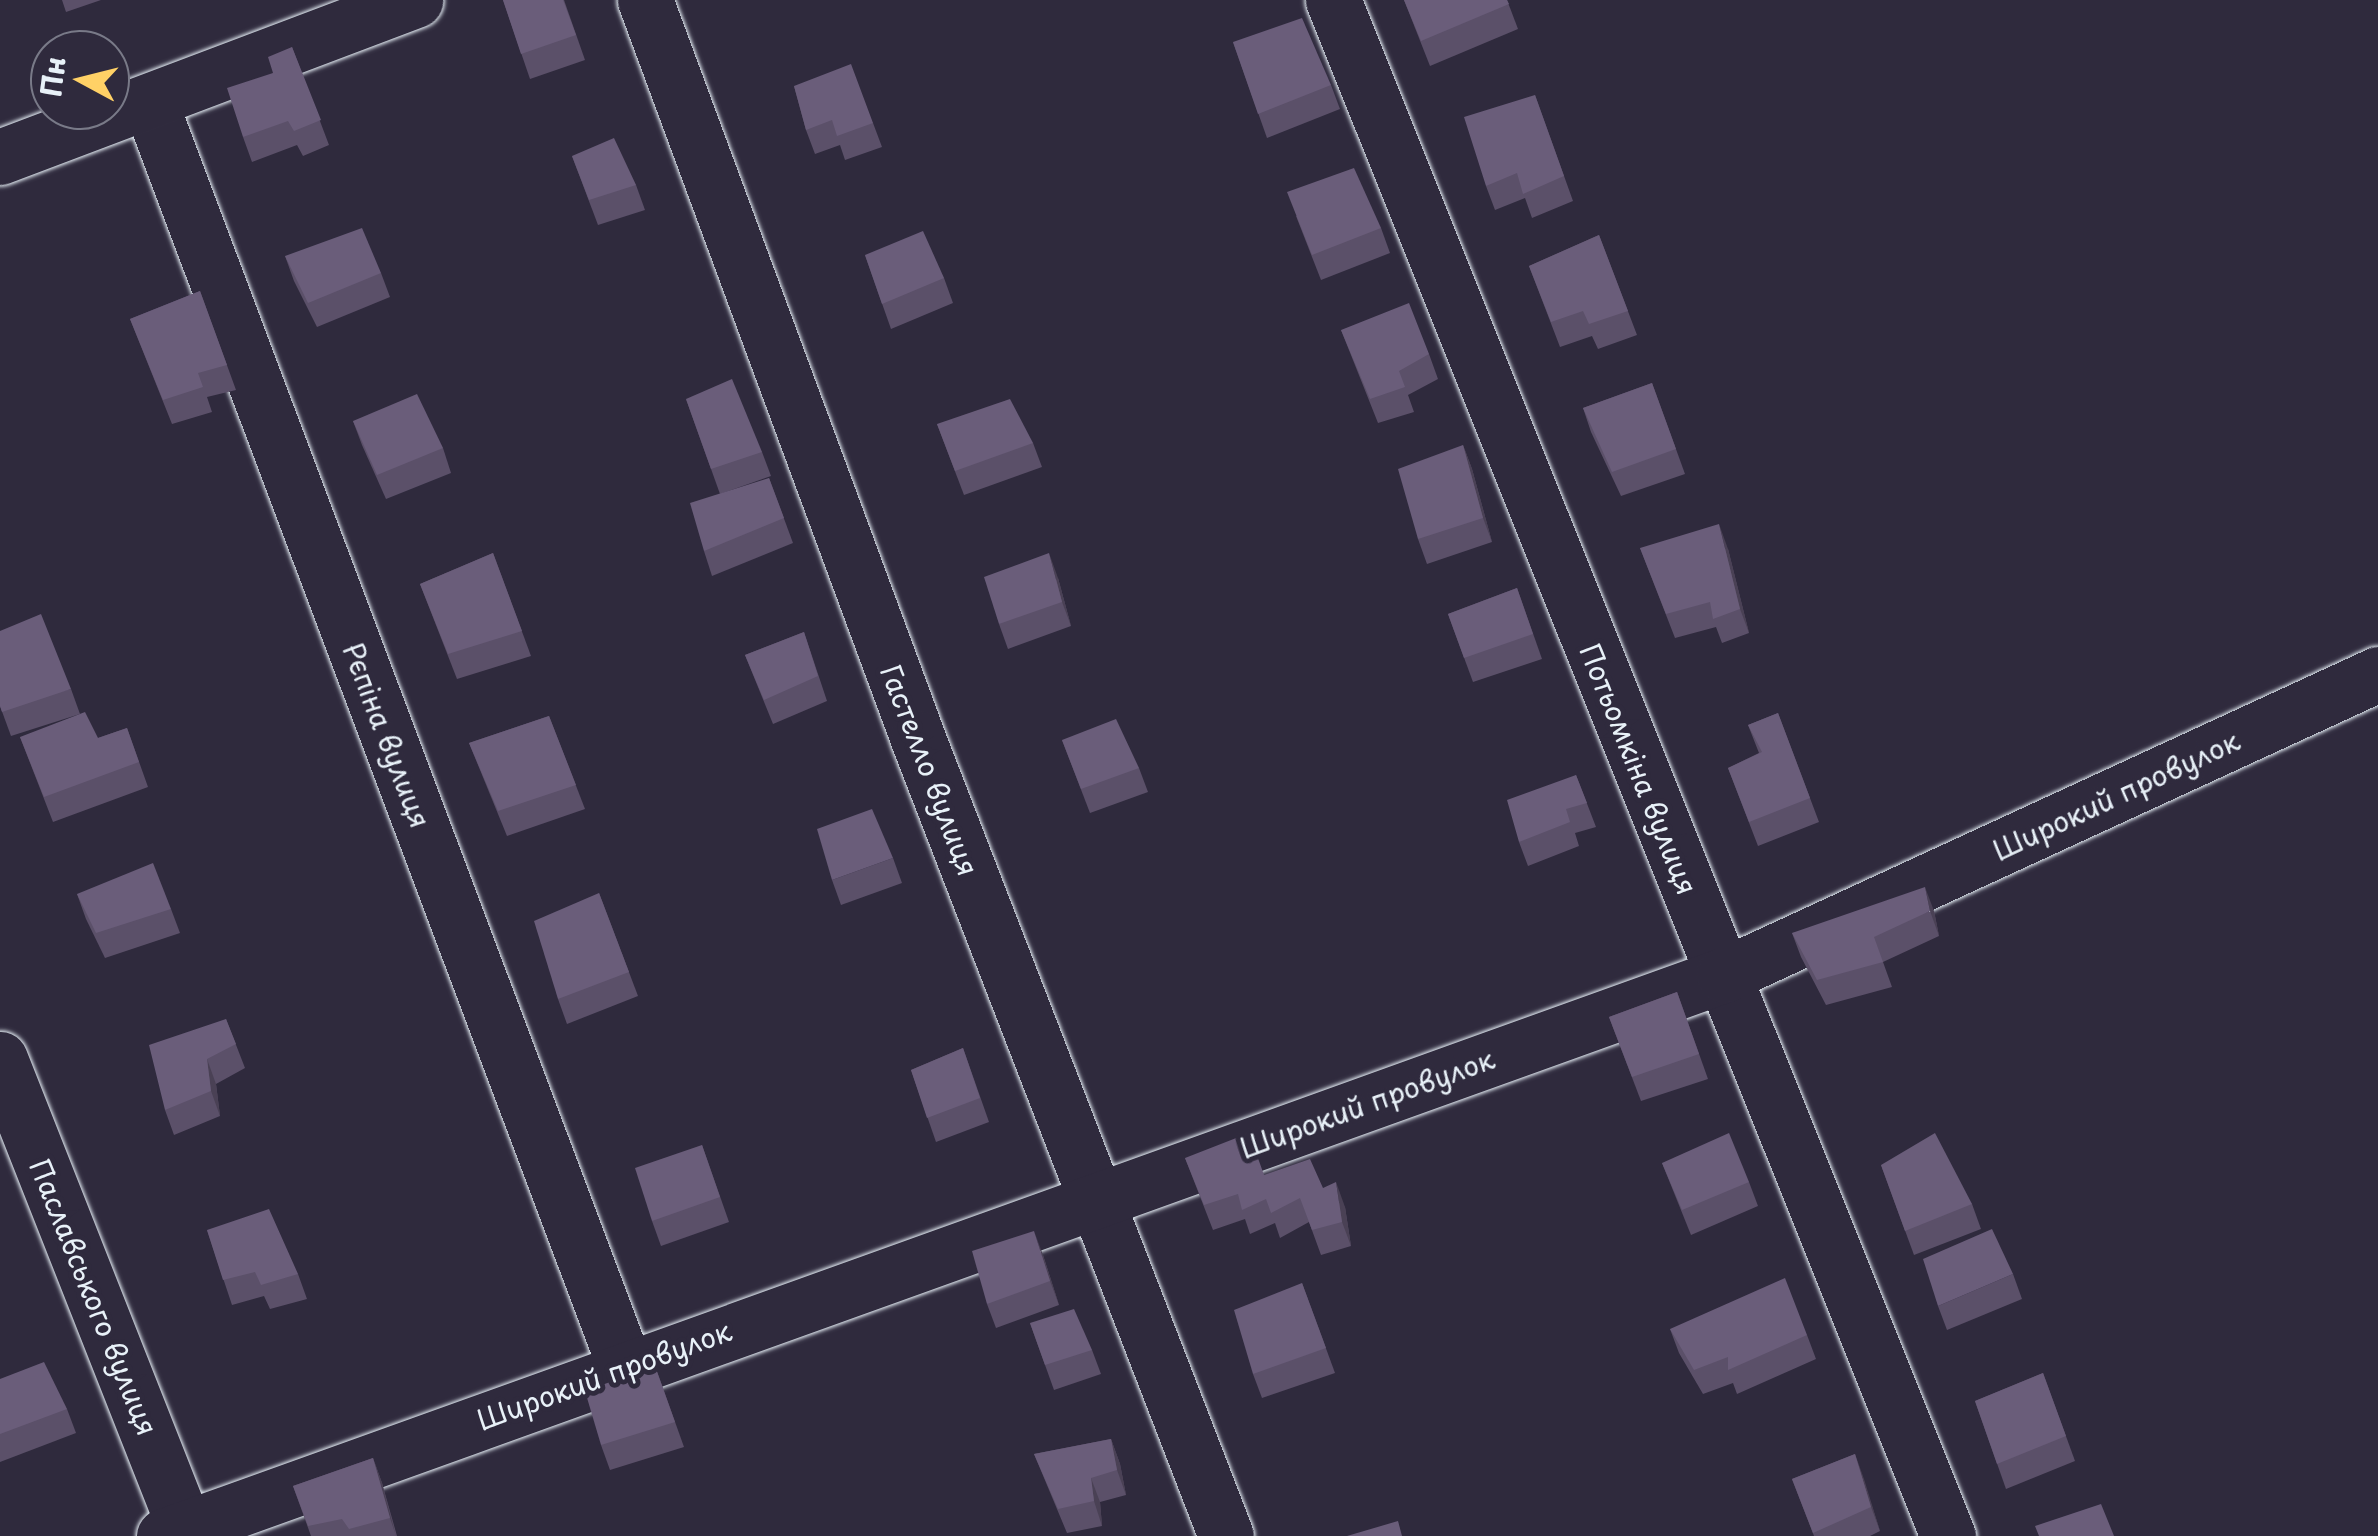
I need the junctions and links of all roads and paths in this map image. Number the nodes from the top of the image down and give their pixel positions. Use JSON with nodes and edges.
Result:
{"nodes":[{"id":1,"x":415,"y":0,"type":"edge"},
{"id":2,"x":645,"y":0,"type":"edge"},
{"id":3,"x":1334,"y":0,"type":"edge"},
{"id":4,"x":150,"y":103,"type":"junction"},
{"id":5,"x":0,"y":157,"type":"edge"},
{"id":6,"x":2378,"y":674,"type":"edge"},
{"id":7,"x":1724,"y":975,"type":"junction"},
{"id":8,"x":0,"y":1059,"type":"edge"},
{"id":9,"x":1096,"y":1200,"type":"junction"},
{"id":10,"x":625,"y":1367,"type":"junction"},
{"id":11,"x":180,"y":1533,"type":"edge"},
{"id":12,"x":1226,"y":1536,"type":"edge"},
{"id":13,"x":1948,"y":1536,"type":"edge"}],
"edges":[{"from":1,"to":4,"type":"street"},
{"from":2,"to":9,"type":"street","name":"Гастелло вулиця"},
{"from":3,"to":7,"type":"street","name":"Потьомкіна вулиця"},
{"from":4,"to":5,"type":"street"},
{"from":4,"to":10,"type":"street","name":"Рєпіна вулиця"},
{"from":6,"to":7,"type":"street","name":"Широкий провулок"},
{"from":7,"to":9,"type":"street","name":"Широкий провулок"},
{"from":7,"to":13,"type":"street","name":"Потьомкіна вулиця"},
{"from":8,"to":11,"type":"street","name":"Паславського вулиця"},
{"from":9,"to":10,"type":"street","name":"Широкий провулок"},
{"from":9,"to":12,"type":"street","name":"Гастелло вулиця"},
{"from":10,"to":11,"type":"street","name":"Широкий провулок"}]}
